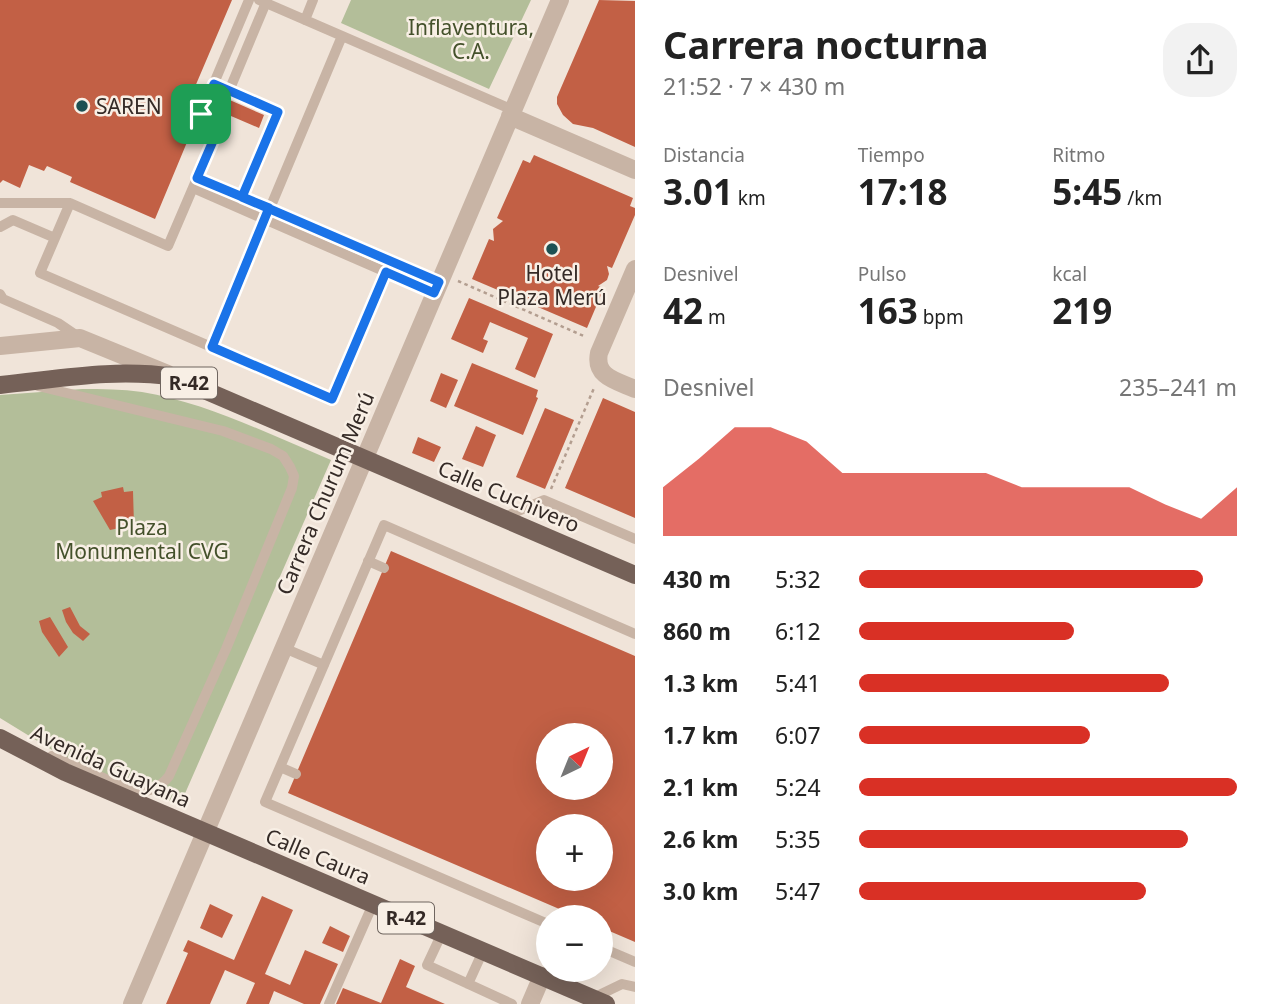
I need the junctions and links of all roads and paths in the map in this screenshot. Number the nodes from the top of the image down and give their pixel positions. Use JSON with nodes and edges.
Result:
{"nodes":[{"id":1,"x":250,"y":0,"type":"edge"},
{"id":2,"x":313,"y":0,"type":"edge"},
{"id":3,"x":560,"y":0,"type":"edge"},
{"id":4,"x":264,"y":1,"type":"edge"},
{"id":5,"x":304,"y":20,"type":"junction"},
{"id":6,"x":342,"y":36,"type":"junction"},
{"id":7,"x":214,"y":84,"type":"junction"},
{"id":8,"x":229,"y":90,"type":"junction"},
{"id":9,"x":512,"y":113,"type":"junction"},
{"id":10,"x":635,"y":170,"type":"edge"},
{"id":11,"x":197,"y":178,"type":"junction"},
{"id":12,"x":193,"y":188,"type":"junction"},
{"id":13,"x":242,"y":197,"type":"junction"},
{"id":14,"x":70,"y":203,"type":"junction"},
{"id":15,"x":0,"y":204,"type":"edge"},
{"id":16,"x":269,"y":208,"type":"junction"},
{"id":17,"x":266,"y":220,"type":"junction"},
{"id":18,"x":0,"y":227,"type":"edge"},
{"id":19,"x":55,"y":238,"type":"junction"},
{"id":20,"x":349,"y":243,"type":"junction"},
{"id":21,"x":345,"y":254,"type":"junction"},
{"id":22,"x":635,"y":269,"type":"edge"},
{"id":23,"x":386,"y":272,"type":"junction"},
{"id":24,"x":438,"y":283,"type":"junction"},
{"id":25,"x":0,"y":294,"type":"edge"},
{"id":26,"x":80,"y":338,"type":"junction"},
{"id":27,"x":603,"y":345,"type":"junction"},
{"id":28,"x":0,"y":346,"type":"edge"},
{"id":29,"x":212,"y":347,"type":"junction"},
{"id":30,"x":602,"y":373,"type":"junction"},
{"id":31,"x":174,"y":377,"type":"junction"},
{"id":32,"x":26,"y":383,"type":"junction"},
{"id":33,"x":0,"y":387,"type":"edge"},
{"id":34,"x":635,"y":389,"type":"edge"},
{"id":35,"x":364,"y":459,"type":"junction"},
{"id":36,"x":546,"y":500,"type":"junction"},
{"id":37,"x":502,"y":518,"type":"junction"},
{"id":38,"x":635,"y":538,"type":"edge"},
{"id":39,"x":368,"y":561,"type":"junction"},
{"id":40,"x":384,"y":568,"type":"dead end"},
{"id":41,"x":635,"y":575,"type":"edge"},
{"id":42,"x":635,"y":634,"type":"edge"},
{"id":43,"x":284,"y":648,"type":"junction"},
{"id":44,"x":324,"y":665,"type":"junction"},
{"id":45,"x":0,"y":735,"type":"edge"},
{"id":46,"x":280,"y":767,"type":"junction"},
{"id":47,"x":296,"y":774,"type":"dead end"},
{"id":48,"x":206,"y":832,"type":"junction"},
{"id":49,"x":373,"y":904,"type":"junction"},
{"id":50,"x":536,"y":919,"type":"edge"},
{"id":51,"x":442,"y":933,"type":"junction"},
{"id":52,"x":483,"y":951,"type":"junction"},
{"id":53,"x":613,"y":953,"type":"edge"},
{"id":54,"x":635,"y":962,"type":"edge"},
{"id":55,"x":536,"y":973,"type":"edge"},
{"id":56,"x":539,"y":982,"type":"edge"},
{"id":57,"x":556,"y":982,"type":"edge"},
{"id":58,"x":468,"y":984,"type":"junction"},
{"id":59,"x":635,"y":986,"type":"edge"},
{"id":60,"x":599,"y":1001,"type":"edge"},
{"id":61,"x":132,"y":1004,"type":"edge"},
{"id":62,"x":329,"y":1004,"type":"edge"},
{"id":63,"x":512,"y":1004,"type":"edge"},
{"id":64,"x":530,"y":1004,"type":"edge"}],
"edges":[{"from":1,"to":7,"type":"lane"},
{"from":2,"to":5,"type":"lane"},
{"from":3,"to":9,"type":"street","name":"Carrera Churum Merú"},
{"from":4,"to":5,"type":"lane"},
{"from":4,"to":8,"type":"lane"},
{"from":5,"to":6,"type":"lane"},
{"from":6,"to":9,"type":"lane"},
{"from":6,"to":16,"type":"lane"},
{"from":7,"to":8,"type":"lane"},
{"from":7,"to":11,"type":"lane"},
{"from":8,"to":13,"type":"lane"},
{"from":9,"to":10,"type":"street"},
{"from":9,"to":24,"type":"street","name":"Carrera Churum Merú"},
{"from":11,"to":12,"type":"lane"},
{"from":11,"to":13,"type":"lane"},
{"from":12,"to":14,"type":"lane"},
{"from":12,"to":17,"type":"lane"},
{"from":13,"to":16,"type":"lane"},
{"from":14,"to":15,"type":"lane"},
{"from":14,"to":19,"type":"lane"},
{"from":16,"to":17,"type":"lane"},
{"from":16,"to":20,"type":"lane"},
{"from":17,"to":21,"type":"lane"},
{"from":17,"to":29,"type":"lane"},
{"from":18,"to":19,"type":"lane"},
{"from":19,"to":29,"type":"lane"},
{"from":20,"to":21,"type":"lane"},
{"from":20,"to":24,"type":"lane"},
{"from":21,"to":23,"type":"lane"},
{"from":22,"to":27,"type":"street"},
{"from":23,"to":24,"type":"lane"},
{"from":23,"to":29,"type":"lane"},
{"from":24,"to":27,"type":"path"},
{"from":24,"to":35,"type":"street","name":"Carrera Churum Merú"},
{"from":25,"to":26,"type":"lane"},
{"from":26,"to":28,"type":"street"},
{"from":26,"to":31,"type":"street"},
{"from":27,"to":30,"type":"street"},
{"from":30,"to":34,"type":"street"},
{"from":30,"to":36,"type":"path"},
{"from":31,"to":32,"type":"main road","number":"R-42"},
{"from":31,"to":35,"type":"main road","number":"R-42"},
{"from":32,"to":33,"type":"main road"},
{"from":32,"to":45,"type":"lane"},
{"from":35,"to":37,"type":"main road","name":"Calle Cuchivero","number":"R-42"},
{"from":35,"to":43,"type":"street","name":"Carrera Churum Merú"},
{"from":36,"to":37,"type":"lane"},
{"from":36,"to":38,"type":"lane"},
{"from":37,"to":41,"type":"main road","name":"Calle Cuchivero","number":"R-42"},
{"from":39,"to":40,"type":"lane"},
{"from":39,"to":42,"type":"lane"},
{"from":39,"to":44,"type":"lane"},
{"from":43,"to":44,"type":"lane"},
{"from":43,"to":48,"type":"street","name":"Carrera Churum Merú"},
{"from":44,"to":46,"type":"lane"},
{"from":45,"to":48,"type":"main road","name":"Avenida Guayana","number":"R-42"},
{"from":46,"to":47,"type":"lane"},
{"from":46,"to":50,"type":"lane"},
{"from":48,"to":49,"type":"main road","name":"Calle Caura","number":"R-42"},
{"from":48,"to":61,"type":"street","name":"Carrera Churum Merú"},
{"from":49,"to":51,"type":"main road","name":"Calle Caura","number":"R-42"},
{"from":49,"to":62,"type":"lane"},
{"from":51,"to":52,"type":"main road","name":"Calle Caura","number":"R-42"},
{"from":51,"to":58,"type":"lane"},
{"from":52,"to":55,"type":"main road","name":"Calle Caura","number":"R-42"},
{"from":52,"to":58,"type":"lane"},
{"from":53,"to":54,"type":"lane"},
{"from":56,"to":64,"type":"street"},
{"from":57,"to":60,"type":"main road","name":"Calle Caura","number":"R-42"},
{"from":58,"to":63,"type":"lane"},
{"from":59,"to":60,"type":"lane"}]}
